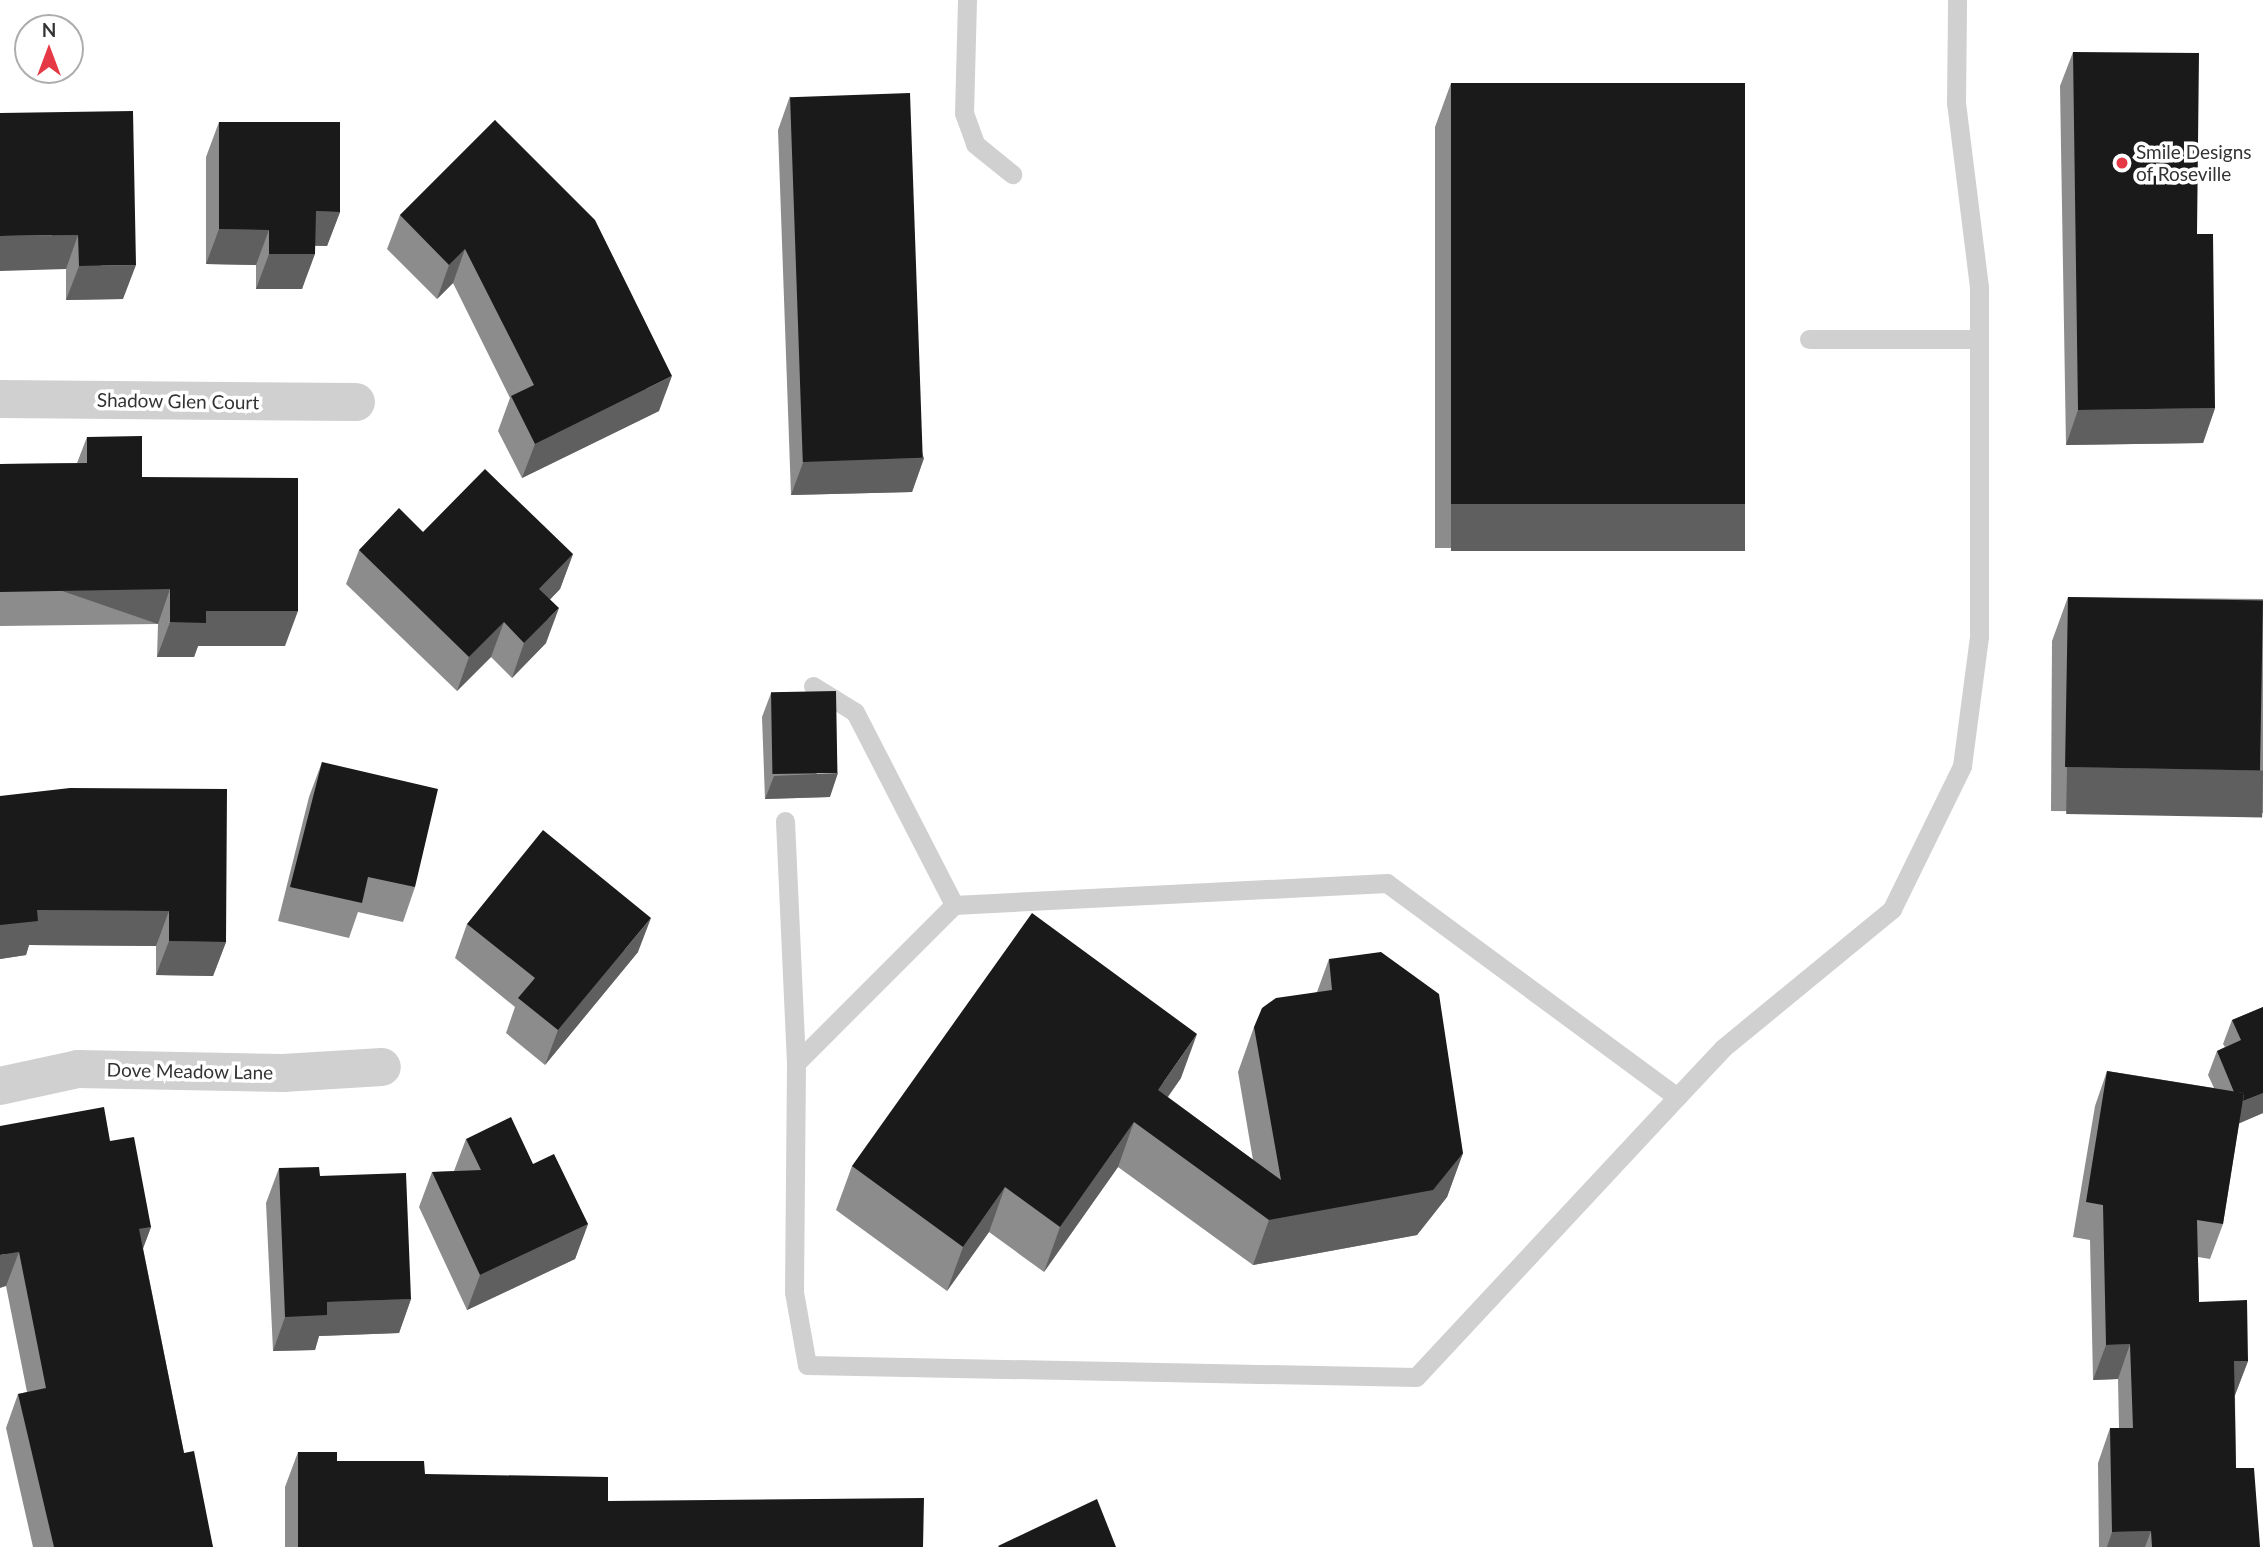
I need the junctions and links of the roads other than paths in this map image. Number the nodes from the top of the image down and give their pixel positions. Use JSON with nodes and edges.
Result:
{"nodes":[{"id":1,"x":967,"y":0,"type":"edge"},
{"id":2,"x":1957,"y":0,"type":"edge"},
{"id":3,"x":1012,"y":174,"type":"dead end"},
{"id":4,"x":1809,"y":339,"type":"dead end"},
{"id":5,"x":1979,"y":339,"type":"junction"},
{"id":6,"x":0,"y":399,"type":"edge"},
{"id":7,"x":356,"y":402,"type":"dead end"},
{"id":8,"x":813,"y":686,"type":"dead end"},
{"id":9,"x":785,"y":821,"type":"dead end"},
{"id":10,"x":954,"y":905,"type":"junction"},
{"id":11,"x":796,"y":1063,"type":"junction"},
{"id":12,"x":382,"y":1067,"type":"dead end"},
{"id":13,"x":0,"y":1086,"type":"edge"},
{"id":14,"x":1677,"y":1097,"type":"junction"}],
"edges":[{"from":1,"to":3,"type":"lane"},
{"from":2,"to":5,"type":"lane"},
{"from":4,"to":5,"type":"lane"},
{"from":5,"to":14,"type":"lane"},
{"from":6,"to":7,"type":"street","name":"Shadow Glen Court"},
{"from":8,"to":10,"type":"lane"},
{"from":9,"to":11,"type":"lane"},
{"from":10,"to":11,"type":"lane"},
{"from":10,"to":14,"type":"lane"},
{"from":11,"to":14,"type":"lane"},
{"from":12,"to":13,"type":"street","name":"Dove Meadow Lane"}]}
